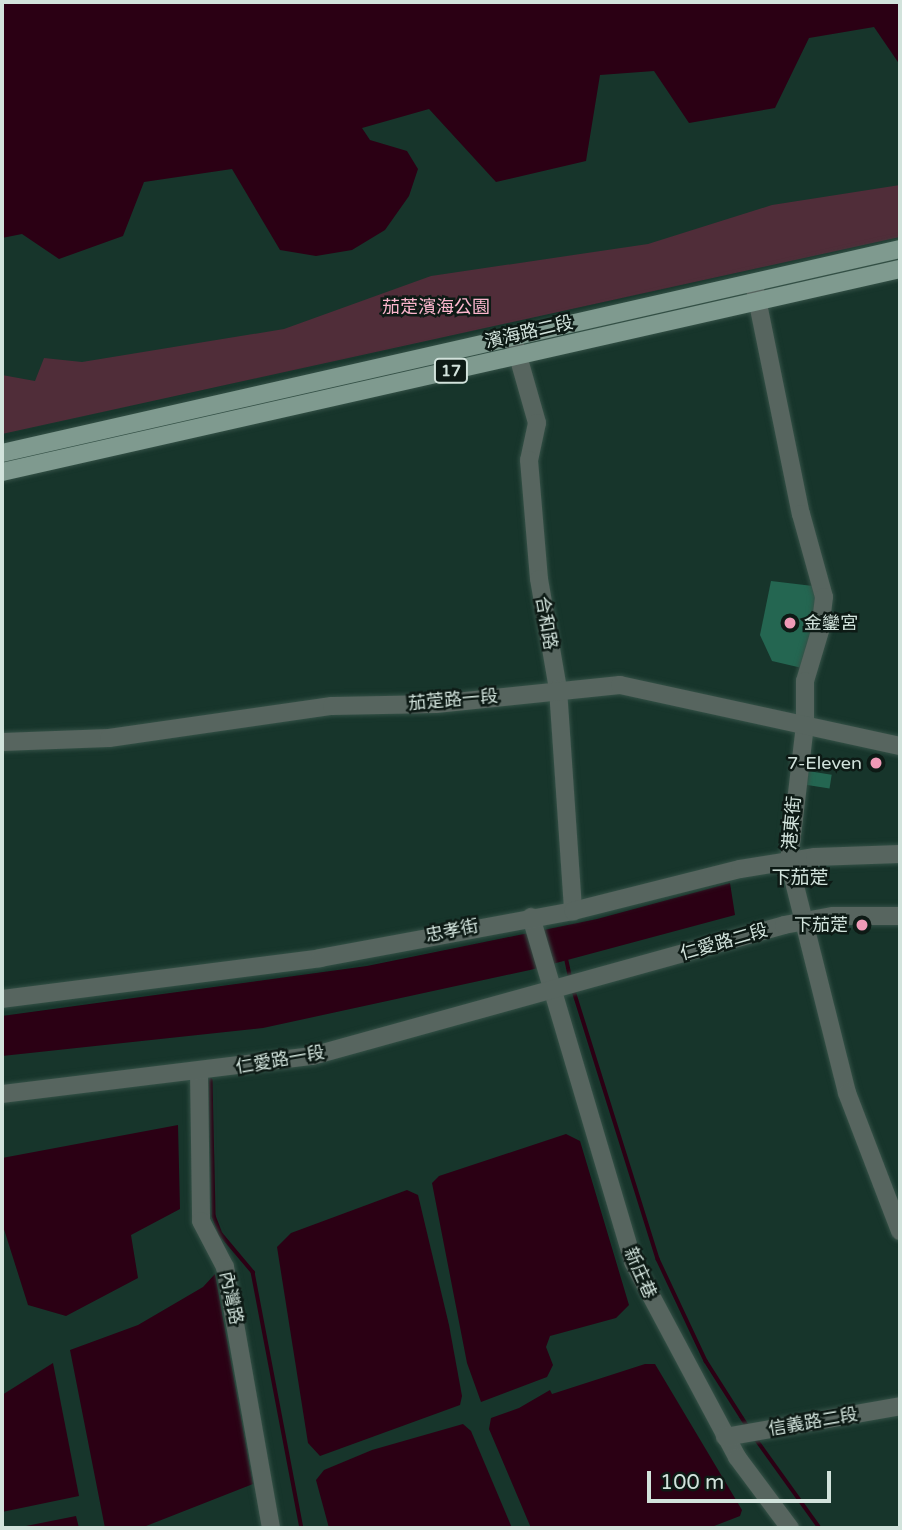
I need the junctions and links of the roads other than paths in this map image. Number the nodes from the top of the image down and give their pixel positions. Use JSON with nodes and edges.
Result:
{"nodes":[{"id":1,"x":900,"y":249,"type":"edge"},
{"id":2,"x":900,"y":269,"type":"edge"},
{"id":3,"x":754,"y":284,"type":"junction"},
{"id":4,"x":757,"y":303,"type":"junction"},
{"id":5,"x":513,"y":338,"type":"junction"},
{"id":6,"x":517,"y":357,"type":"junction"},
{"id":7,"x":2,"y":453,"type":"edge"},
{"id":8,"x":2,"y":472,"type":"edge"},
{"id":9,"x":558,"y":689,"type":"junction"},
{"id":10,"x":805,"y":725,"type":"junction"},
{"id":11,"x":2,"y":742,"type":"edge"},
{"id":12,"x":900,"y":746,"type":"edge"},
{"id":13,"x":900,"y":853,"type":"edge"},
{"id":14,"x":789,"y":862,"type":"junction"},
{"id":15,"x":573,"y":911,"type":"junction"},
{"id":16,"x":900,"y":916,"type":"edge"},
{"id":17,"x":803,"y":922,"type":"junction"},
{"id":18,"x":532,"y":923,"type":"junction"},
{"id":19,"x":563,"y":987,"type":"junction"},
{"id":20,"x":2,"y":999,"type":"edge"},
{"id":21,"x":199,"y":1072,"type":"junction"},
{"id":22,"x":2,"y":1094,"type":"edge"},
{"id":23,"x":900,"y":1231,"type":"edge"},
{"id":24,"x":900,"y":1406,"type":"edge"},
{"id":25,"x":725,"y":1437,"type":"junction"},
{"id":26,"x":271,"y":1528,"type":"edge"},
{"id":27,"x":790,"y":1528,"type":"edge"}],
"edges":[{"from":1,"to":3,"type":"main road","name":"濱海路二段","number":"17"},
{"from":2,"to":4,"type":"main road","name":"濱海路二段","number":"17"},
{"from":3,"to":4,"type":"street","name":"港東街"},
{"from":3,"to":5,"type":"main road","name":"濱海路二段","number":"17"},
{"from":4,"to":6,"type":"main road","name":"濱海路二段","number":"17"},
{"from":4,"to":10,"type":"street","name":"港東街"},
{"from":5,"to":6,"type":"street","name":"合和路"},
{"from":5,"to":7,"type":"main road","name":"濱海路二段","number":"17"},
{"from":6,"to":8,"type":"main road","name":"濱海路二段","number":"17"},
{"from":6,"to":9,"type":"street","name":"合和路"},
{"from":9,"to":10,"type":"street","name":"茄萣路一段"},
{"from":9,"to":11,"type":"street","name":"茄萣路一段"},
{"from":9,"to":15,"type":"street","name":"合和路"},
{"from":10,"to":12,"type":"street","name":"茄萣路一段"},
{"from":10,"to":14,"type":"street","name":"港東街"},
{"from":13,"to":14,"type":"street","name":"忠孝街"},
{"from":14,"to":15,"type":"street","name":"忠孝街"},
{"from":14,"to":17,"type":"street","name":"港東街"},
{"from":15,"to":18,"type":"street","name":"忠孝街"},
{"from":16,"to":17,"type":"street","name":"仁愛路二段"},
{"from":17,"to":19,"type":"street","name":"仁愛路二段"},
{"from":17,"to":23,"type":"street","name":"港東街"},
{"from":18,"to":19,"type":"street","name":"新庄巷"},
{"from":18,"to":20,"type":"street","name":"忠孝街"},
{"from":19,"to":21,"type":"street","name":"仁愛路一段"},
{"from":19,"to":25,"type":"street","name":"新庄巷"},
{"from":21,"to":22,"type":"street","name":"仁愛路一段"},
{"from":21,"to":26,"type":"street","name":"內灣路"},
{"from":24,"to":25,"type":"street","name":"信義路二段"},
{"from":25,"to":27,"type":"street","name":"新庄巷"}]}
